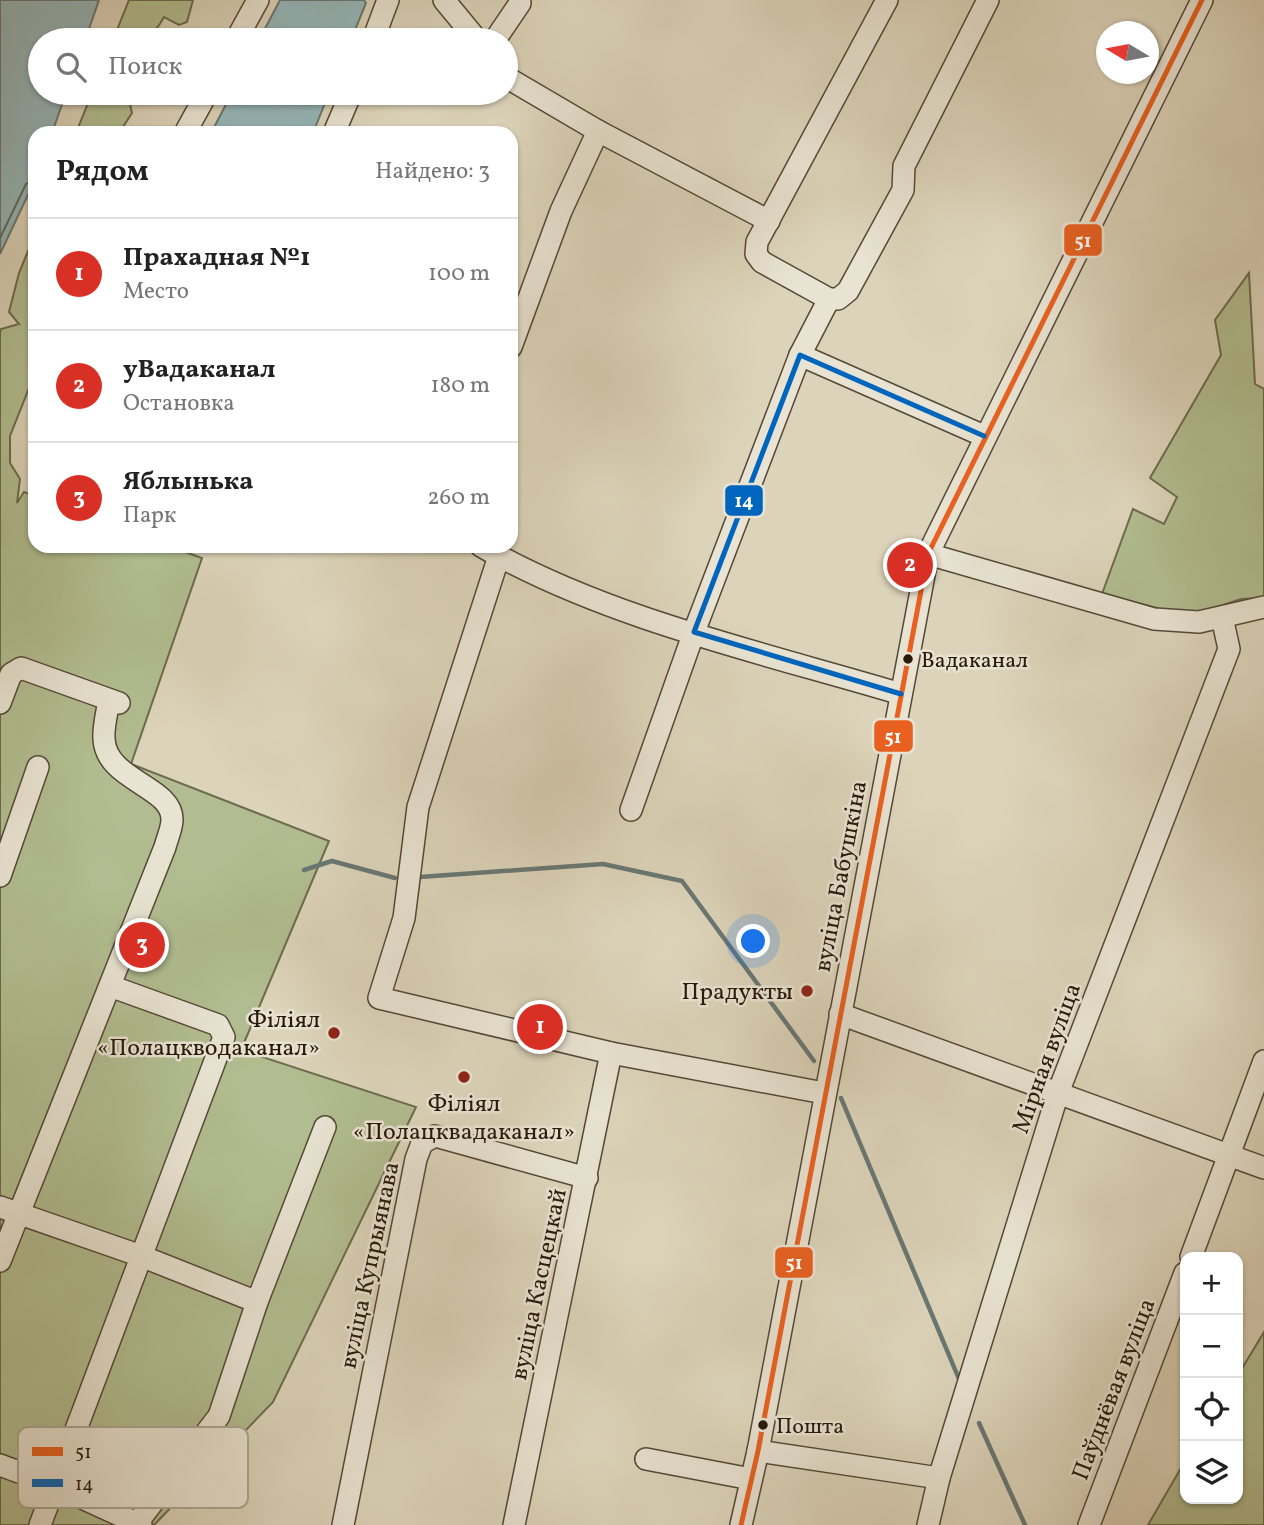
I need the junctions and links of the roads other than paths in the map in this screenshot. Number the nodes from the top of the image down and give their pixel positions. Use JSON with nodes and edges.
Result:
{"nodes":[{"id":1,"x":258,"y":0,"type":"edge"},
{"id":2,"x":388,"y":0,"type":"edge"},
{"id":3,"x":444,"y":0,"type":"edge"},
{"id":4,"x":887,"y":0,"type":"edge"},
{"id":5,"x":988,"y":0,"type":"edge"},
{"id":6,"x":1202,"y":0,"type":"edge"},
{"id":7,"x":520,"y":3,"type":"dead end"},
{"id":8,"x":243,"y":28,"type":"edge"},
{"id":9,"x":378,"y":28,"type":"edge"},
{"id":10,"x":467,"y":28,"type":"edge"},
{"id":11,"x":503,"y":28,"type":"edge"},
{"id":12,"x":518,"y":84,"type":"edge"},
{"id":13,"x":200,"y":105,"type":"edge"},
{"id":14,"x":346,"y":105,"type":"edge"},
{"id":15,"x":189,"y":126,"type":"edge"},
{"id":16,"x":337,"y":126,"type":"edge"},
{"id":17,"x":598,"y":131,"type":"junction"},
{"id":18,"x":769,"y":221,"type":"junction"},
{"id":19,"x":829,"y":299,"type":"junction"},
{"id":20,"x":518,"y":328,"type":"edge"},
{"id":21,"x":800,"y":355,"type":"junction"},
{"id":22,"x":984,"y":436,"type":"junction"},
{"id":23,"x":489,"y":553,"type":"edge"},
{"id":24,"x":494,"y":553,"type":"edge"},
{"id":25,"x":928,"y":554,"type":"junction"},
{"id":26,"x":1264,"y":607,"type":"edge"},
{"id":27,"x":1222,"y":617,"type":"junction"},
{"id":28,"x":694,"y":632,"type":"junction"},
{"id":29,"x":901,"y":694,"type":"junction"},
{"id":30,"x":0,"y":703,"type":"edge"},
{"id":31,"x":38,"y":767,"type":"dead end"},
{"id":32,"x":631,"y":810,"type":"dead end"},
{"id":33,"x":0,"y":876,"type":"edge"},
{"id":34,"x":110,"y":986,"type":"junction"},
{"id":35,"x":840,"y":1014,"type":"junction"},
{"id":36,"x":611,"y":1053,"type":"junction"},
{"id":37,"x":1264,"y":1061,"type":"edge"},
{"id":38,"x":824,"y":1093,"type":"junction"},
{"id":39,"x":1058,"y":1093,"type":"junction"},
{"id":40,"x":325,"y":1127,"type":"dead end"},
{"id":41,"x":1230,"y":1155,"type":"junction"},
{"id":42,"x":1264,"y":1168,"type":"edge"},
{"id":43,"x":587,"y":1178,"type":"junction"},
{"id":44,"x":9,"y":1211,"type":"edge"},
{"id":45,"x":1193,"y":1252,"type":"edge"},
{"id":46,"x":141,"y":1256,"type":"junction"},
{"id":47,"x":0,"y":1261,"type":"edge"},
{"id":48,"x":1180,"y":1286,"type":"edge"},
{"id":49,"x":257,"y":1302,"type":"junction"},
{"id":50,"x":78,"y":1427,"type":"edge"},
{"id":51,"x":211,"y":1427,"type":"edge"},
{"id":52,"x":758,"y":1451,"type":"junction"},
{"id":53,"x":646,"y":1459,"type":"dead end"},
{"id":54,"x":0,"y":1465,"type":"edge"},
{"id":55,"x":18,"y":1472,"type":"edge"},
{"id":56,"x":939,"y":1478,"type":"junction"},
{"id":57,"x":751,"y":1479,"type":"junction"},
{"id":58,"x":47,"y":1508,"type":"edge"},
{"id":59,"x":104,"y":1508,"type":"edge"},
{"id":60,"x":151,"y":1508,"type":"edge"},
{"id":61,"x":139,"y":1524,"type":"edge"},
{"id":62,"x":40,"y":1525,"type":"edge"},
{"id":63,"x":343,"y":1525,"type":"edge"},
{"id":64,"x":514,"y":1525,"type":"edge"},
{"id":65,"x":741,"y":1525,"type":"edge"},
{"id":66,"x":928,"y":1525,"type":"edge"},
{"id":67,"x":1089,"y":1525,"type":"edge"}],
"edges":[{"from":1,"to":8,"type":"street"},
{"from":2,"to":9,"type":"street"},
{"from":3,"to":10,"type":"street"},
{"from":4,"to":18,"type":"street"},
{"from":5,"to":19,"type":"street"},
{"from":6,"to":22,"type":"street","name":"вуліца Бабушкіна"},
{"from":7,"to":11,"type":"street"},
{"from":12,"to":17,"type":"street"},
{"from":13,"to":15,"type":"street"},
{"from":14,"to":16,"type":"street"},
{"from":17,"to":18,"type":"street"},
{"from":17,"to":20,"type":"street"},
{"from":18,"to":19,"type":"street"},
{"from":19,"to":21,"type":"street"},
{"from":21,"to":22,"type":"street"},
{"from":21,"to":28,"type":"street"},
{"from":22,"to":25,"type":"street","name":"вуліца Бабушкіна"},
{"from":23,"to":36,"type":"street"},
{"from":24,"to":28,"type":"street"},
{"from":25,"to":27,"type":"street"},
{"from":25,"to":29,"type":"street","name":"вуліца Бабушкіна"},
{"from":26,"to":27,"type":"street"},
{"from":27,"to":39,"type":"street","name":"Мірная вуліца"},
{"from":28,"to":29,"type":"street"},
{"from":28,"to":32,"type":"street"},
{"from":29,"to":35,"type":"street","name":"вуліца Бабушкіна"},
{"from":30,"to":34,"type":"street"},
{"from":31,"to":33,"type":"street"},
{"from":34,"to":44,"type":"street"},
{"from":34,"to":46,"type":"street"},
{"from":35,"to":38,"type":"street","name":"вуліца Бабушкіна"},
{"from":35,"to":39,"type":"street"},
{"from":36,"to":38,"type":"street"},
{"from":36,"to":43,"type":"street","name":"вуліца Касцецкай"},
{"from":37,"to":41,"type":"street"},
{"from":38,"to":52,"type":"street","name":"вуліца Бабушкіна"},
{"from":39,"to":41,"type":"street"},
{"from":39,"to":56,"type":"street","name":"Мірная вуліца"},
{"from":40,"to":49,"type":"street"},
{"from":41,"to":42,"type":"street"},
{"from":41,"to":45,"type":"street"},
{"from":43,"to":63,"type":"street","name":"вуліца Купрыянава"},
{"from":43,"to":64,"type":"street","name":"вуліца Касцецкай"},
{"from":44,"to":46,"type":"street"},
{"from":44,"to":47,"type":"street"},
{"from":46,"to":49,"type":"street"},
{"from":46,"to":50,"type":"street"},
{"from":48,"to":67,"type":"street","name":"Паўднёвая вуліца"},
{"from":49,"to":51,"type":"street"},
{"from":52,"to":56,"type":"street"},
{"from":52,"to":57,"type":"street","name":"вуліца Бабушкіна"},
{"from":53,"to":57,"type":"street"},
{"from":54,"to":55,"type":"street"},
{"from":56,"to":66,"type":"street","name":"Мірная вуліца"},
{"from":57,"to":65,"type":"street","name":"вуліца Бабушкіна"},
{"from":58,"to":62,"type":"street"},
{"from":59,"to":61,"type":"street"},
{"from":60,"to":61,"type":"street"}]}
